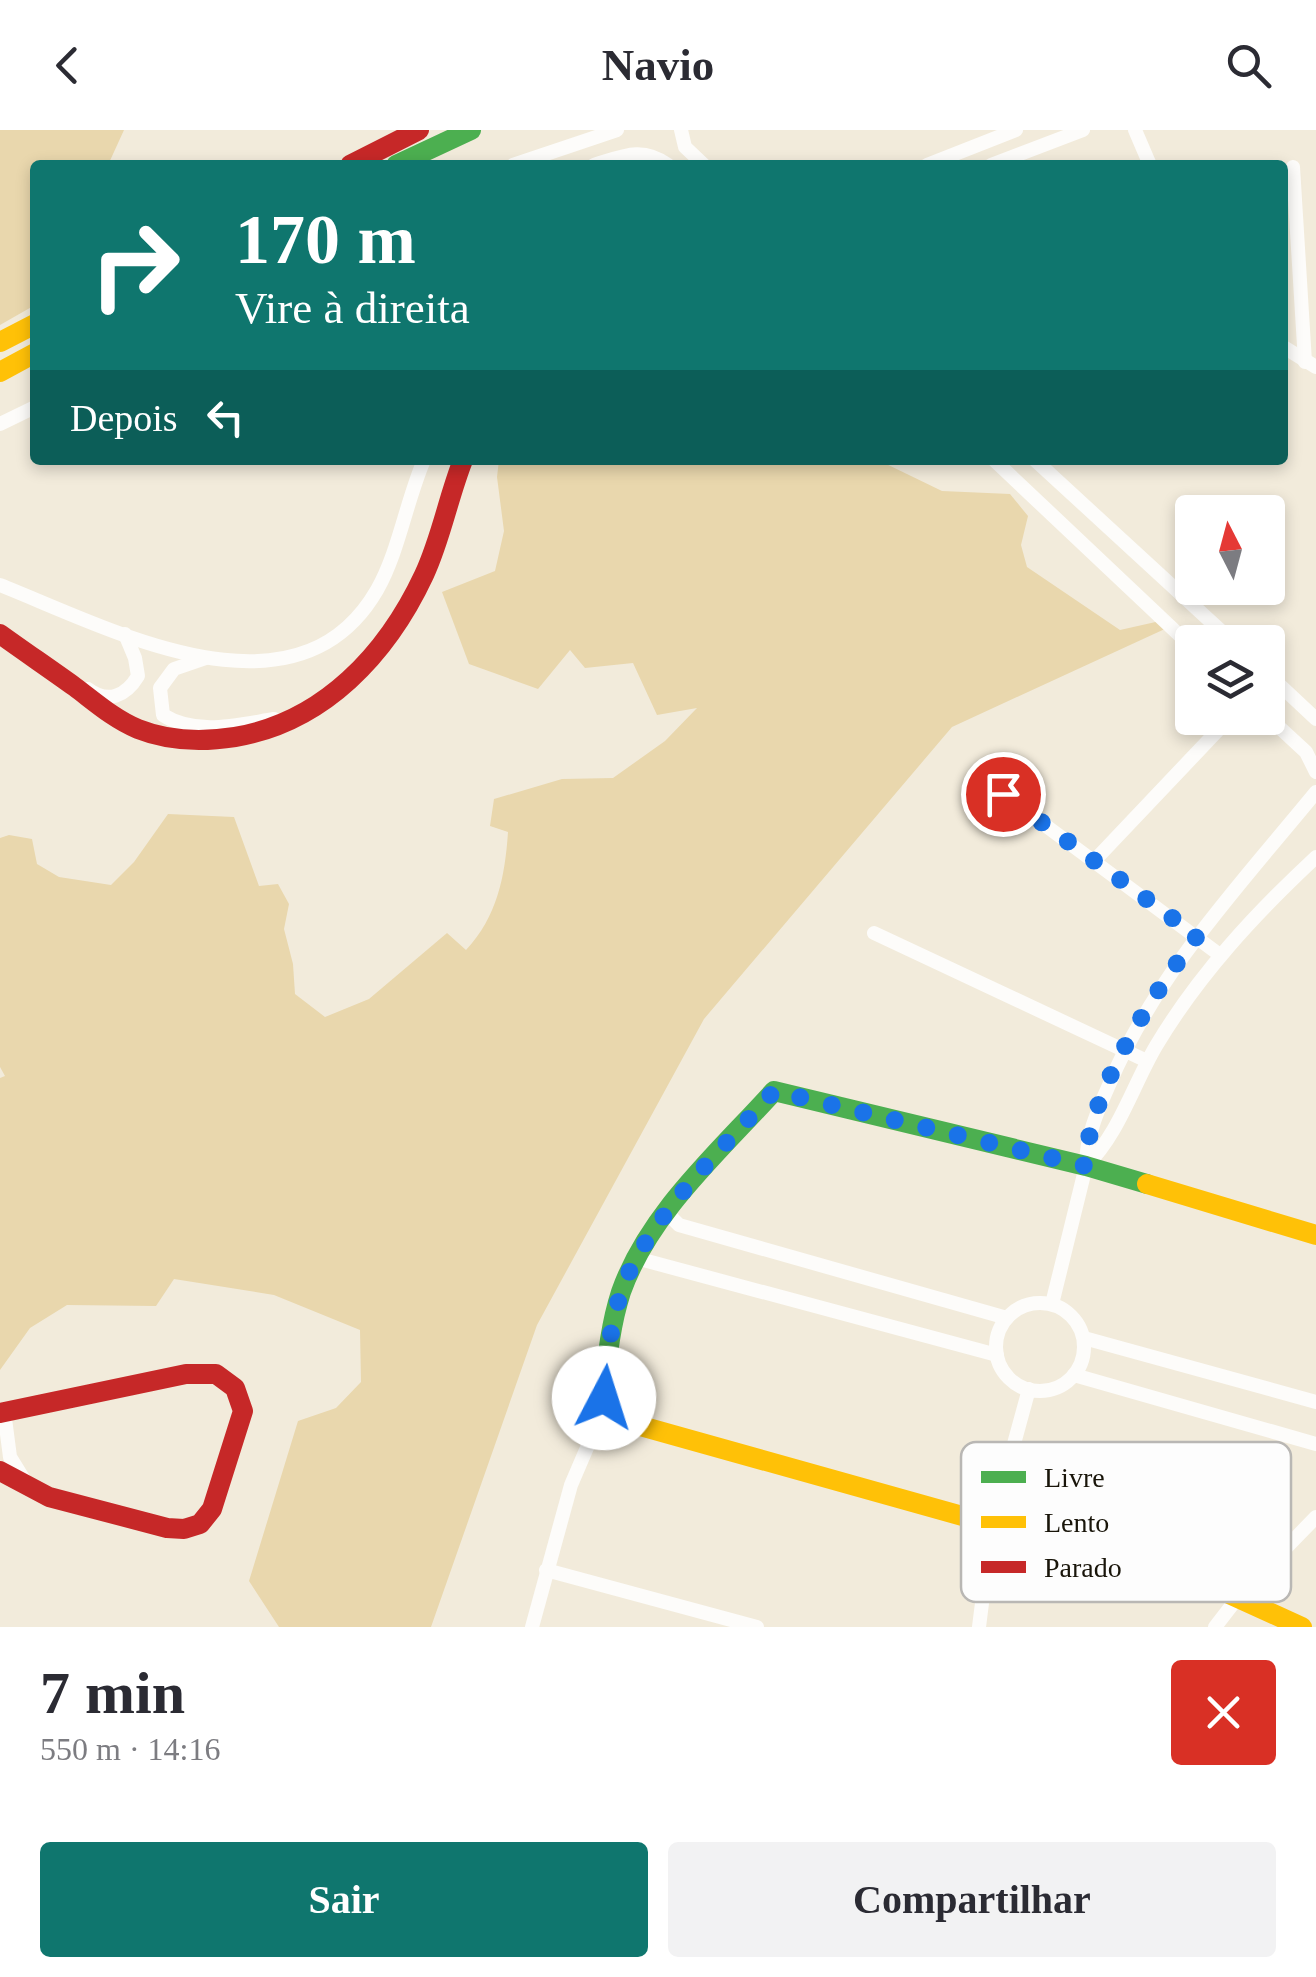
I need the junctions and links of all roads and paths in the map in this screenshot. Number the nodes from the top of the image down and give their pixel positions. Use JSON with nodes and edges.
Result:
{"nodes":[{"id":1,"x":419,"y":130,"type":"edge"},
{"id":2,"x":471,"y":130,"type":"edge"},
{"id":3,"x":618,"y":130,"type":"edge"},
{"id":4,"x":680,"y":130,"type":"edge"},
{"id":5,"x":1016,"y":130,"type":"edge"},
{"id":6,"x":1082,"y":130,"type":"edge"},
{"id":7,"x":1135,"y":130,"type":"edge"},
{"id":8,"x":360,"y":160,"type":"edge"},
{"id":9,"x":407,"y":160,"type":"edge"},
{"id":10,"x":528,"y":160,"type":"edge"},
{"id":11,"x":610,"y":160,"type":"edge"},
{"id":12,"x":659,"y":160,"type":"edge"},
{"id":13,"x":699,"y":160,"type":"edge"},
{"id":14,"x":941,"y":160,"type":"edge"},
{"id":15,"x":1004,"y":160,"type":"edge"},
{"id":16,"x":1148,"y":160,"type":"edge"},
{"id":17,"x":1293,"y":167,"type":"dead end"},
{"id":18,"x":30,"y":327,"type":"edge"},
{"id":19,"x":0,"y":342,"type":"edge"},
{"id":20,"x":1288,"y":350,"type":"edge"},
{"id":21,"x":30,"y":356,"type":"edge"},
{"id":22,"x":1311,"y":365,"type":"edge"},
{"id":23,"x":0,"y":372,"type":"edge"},
{"id":24,"x":30,"y":409,"type":"edge"},
{"id":25,"x":0,"y":424,"type":"edge"},
{"id":26,"x":422,"y":465,"type":"edge"},
{"id":27,"x":461,"y":465,"type":"edge"},
{"id":28,"x":999,"y":465,"type":"edge"},
{"id":29,"x":1039,"y":465,"type":"edge"},
{"id":30,"x":0,"y":586,"type":"edge"},
{"id":31,"x":1214,"y":625,"type":"edge"},
{"id":32,"x":1175,"y":630,"type":"edge"},
{"id":33,"x":0,"y":634,"type":"edge"},
{"id":34,"x":125,"y":634,"type":"junction"},
{"id":35,"x":19,"y":648,"type":"junction"},
{"id":36,"x":206,"y":658,"type":"junction"},
{"id":37,"x":1285,"y":690,"type":"edge"},
{"id":38,"x":306,"y":714,"type":"junction"},
{"id":39,"x":1316,"y":719,"type":"edge"},
{"id":40,"x":1285,"y":733,"type":"edge"},
{"id":41,"x":1213,"y":735,"type":"edge"},
{"id":42,"x":1316,"y":771,"type":"edge"},
{"id":43,"x":1316,"y":792,"type":"edge"},
{"id":44,"x":1003,"y":794,"type":"dead end"},
{"id":45,"x":1316,"y":857,"type":"edge"},
{"id":46,"x":1094,"y":861,"type":"junction"},
{"id":47,"x":874,"y":933,"type":"dead end"},
{"id":48,"x":1197,"y":936,"type":"junction"},
{"id":49,"x":1220,"y":955,"type":"junction"},
{"id":50,"x":1126,"y":1048,"type":"junction"},
{"id":51,"x":1147,"y":1061,"type":"junction"},
{"id":52,"x":1086,"y":1166,"type":"junction"},
{"id":53,"x":667,"y":1213,"type":"junction"},
{"id":54,"x":1316,"y":1235,"type":"edge"},
{"id":55,"x":636,"y":1258,"type":"junction"},
{"id":56,"x":1052,"y":1304,"type":"junction"},
{"id":57,"x":1006,"y":1318,"type":"junction"},
{"id":58,"x":1084,"y":1338,"type":"junction"},
{"id":59,"x":997,"y":1355,"type":"junction"},
{"id":60,"x":1074,"y":1375,"type":"junction"},
{"id":61,"x":1029,"y":1389,"type":"junction"},
{"id":62,"x":604,"y":1398,"type":"junction"},
{"id":63,"x":1316,"y":1402,"type":"edge"},
{"id":64,"x":2,"y":1412,"type":"edge"},
{"id":65,"x":630,"y":1423,"type":"junction"},
{"id":66,"x":592,"y":1436,"type":"junction"},
{"id":67,"x":1014,"y":1442,"type":"edge"},
{"id":68,"x":1316,"y":1444,"type":"edge"},
{"id":69,"x":0,"y":1470,"type":"edge"},
{"id":70,"x":30,"y":1488,"type":"junction"},
{"id":71,"x":961,"y":1515,"type":"edge"},
{"id":72,"x":1316,"y":1518,"type":"edge"},
{"id":73,"x":1291,"y":1543,"type":"edge"},
{"id":74,"x":546,"y":1570,"type":"junction"},
{"id":75,"x":982,"y":1602,"type":"edge"},
{"id":76,"x":1234,"y":1602,"type":"edge"},
{"id":77,"x":1251,"y":1602,"type":"edge"},
{"id":78,"x":532,"y":1627,"type":"edge"},
{"id":79,"x":757,"y":1627,"type":"edge"},
{"id":80,"x":979,"y":1627,"type":"edge"},
{"id":81,"x":1215,"y":1627,"type":"edge"},
{"id":82,"x":1302,"y":1627,"type":"edge"}],
"edges":[{"from":1,"to":8,"type":"street"},
{"from":2,"to":9,"type":"street"},
{"from":3,"to":10,"type":"street"},
{"from":4,"to":13,"type":"street"},
{"from":5,"to":14,"type":"street"},
{"from":6,"to":15,"type":"street"},
{"from":7,"to":16,"type":"street"},
{"from":11,"to":12,"type":"street"},
{"from":17,"to":22,"type":"street"},
{"from":18,"to":19,"type":"street"},
{"from":20,"to":22,"type":"street"},
{"from":21,"to":23,"type":"street"},
{"from":24,"to":25,"type":"street"},
{"from":26,"to":36,"type":"street"},
{"from":27,"to":38,"type":"street"},
{"from":28,"to":32,"type":"street"},
{"from":29,"to":31,"type":"street"},
{"from":30,"to":34,"type":"street"},
{"from":33,"to":35,"type":"street"},
{"from":34,"to":35,"type":"street"},
{"from":34,"to":36,"type":"street"},
{"from":35,"to":38,"type":"street"},
{"from":36,"to":38,"type":"street"},
{"from":37,"to":39,"type":"street"},
{"from":40,"to":42,"type":"street"},
{"from":41,"to":46,"type":"street"},
{"from":43,"to":48,"type":"street"},
{"from":44,"to":46,"type":"street"},
{"from":45,"to":49,"type":"street"},
{"from":46,"to":48,"type":"street"},
{"from":47,"to":50,"type":"street"},
{"from":48,"to":49,"type":"street"},
{"from":48,"to":50,"type":"street"},
{"from":49,"to":51,"type":"street"},
{"from":50,"to":51,"type":"street"},
{"from":50,"to":52,"type":"street"},
{"from":51,"to":52,"type":"street"},
{"from":52,"to":53,"type":"street"},
{"from":52,"to":54,"type":"street"},
{"from":52,"to":56,"type":"street"},
{"from":53,"to":55,"type":"street"},
{"from":53,"to":57,"type":"street"},
{"from":55,"to":59,"type":"street"},
{"from":55,"to":62,"type":"street"},
{"from":56,"to":57,"type":"street"},
{"from":56,"to":58,"type":"street"},
{"from":57,"to":59,"type":"street"},
{"from":58,"to":60,"type":"street"},
{"from":58,"to":63,"type":"street"},
{"from":59,"to":61,"type":"street"},
{"from":60,"to":61,"type":"street"},
{"from":60,"to":68,"type":"street"},
{"from":61,"to":67,"type":"street"},
{"from":62,"to":65,"type":"street"},
{"from":62,"to":66,"type":"street"},
{"from":64,"to":70,"type":"street"},
{"from":64,"to":70,"type":"street"},
{"from":65,"to":66,"type":"street"},
{"from":65,"to":71,"type":"street"},
{"from":66,"to":74,"type":"street"},
{"from":69,"to":70,"type":"street"},
{"from":72,"to":73,"type":"street"},
{"from":74,"to":78,"type":"street"},
{"from":74,"to":79,"type":"street"},
{"from":75,"to":80,"type":"street"},
{"from":76,"to":81,"type":"street"},
{"from":77,"to":82,"type":"street"}]}
